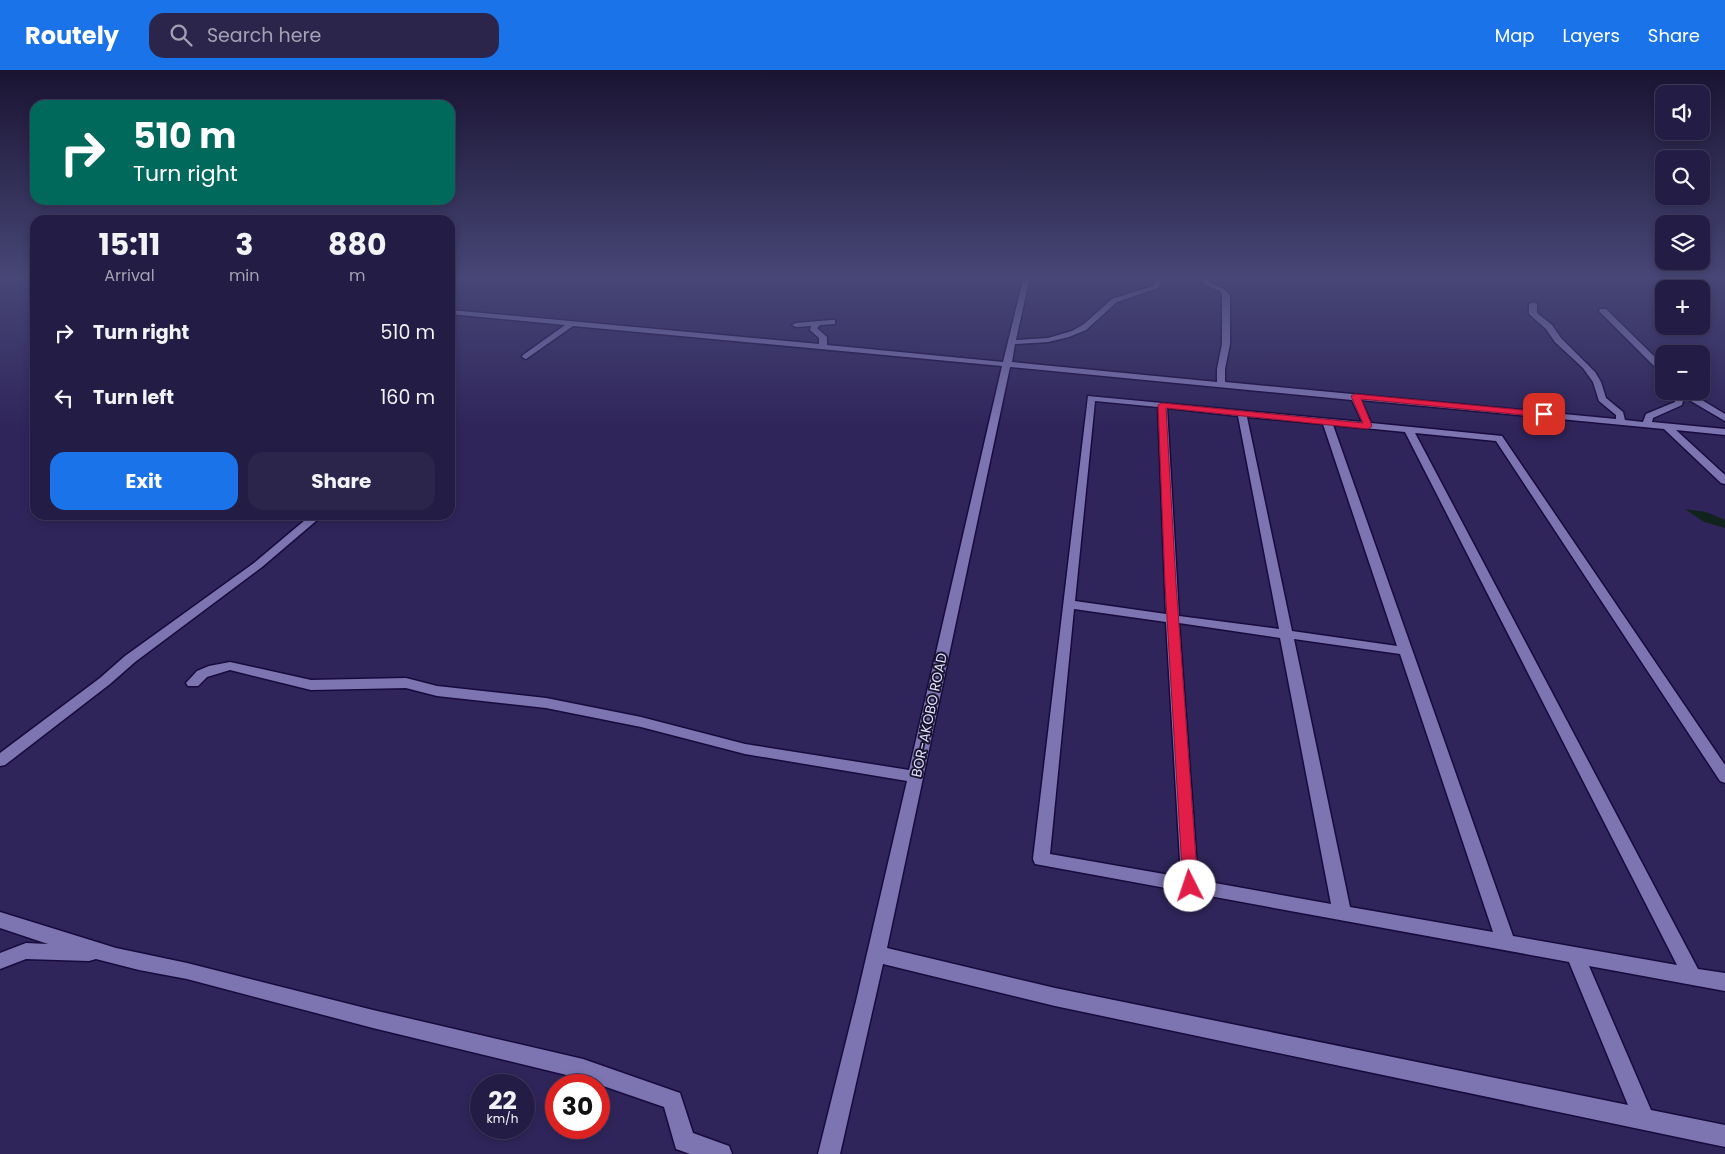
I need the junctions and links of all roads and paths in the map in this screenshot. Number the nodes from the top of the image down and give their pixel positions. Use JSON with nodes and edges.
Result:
{"nodes":[{"id":1,"x":567,"y":327,"type":"edge"},
{"id":2,"x":599,"y":327,"type":"edge"},
{"id":3,"x":815,"y":327,"type":"edge"},
{"id":4,"x":1015,"y":327,"type":"edge"},
{"id":5,"x":1085,"y":327,"type":"edge"},
{"id":6,"x":1226,"y":327,"type":"edge"},
{"id":7,"x":1548,"y":327,"type":"edge"},
{"id":8,"x":1618,"y":327,"type":"edge"},
{"id":9,"x":1011,"y":342,"type":"junction"},
{"id":10,"x":823,"y":347,"type":"junction"},
{"id":11,"x":526,"y":357,"type":"dead end"},
{"id":12,"x":1006,"y":364,"type":"junction"},
{"id":13,"x":1655,"y":364,"type":"edge"},
{"id":14,"x":1221,"y":384,"type":"junction"},
{"id":15,"x":1355,"y":396,"type":"junction"},
{"id":16,"x":1680,"y":400,"type":"edge"},
{"id":17,"x":1695,"y":400,"type":"edge"},
{"id":18,"x":1162,"y":405,"type":"junction"},
{"id":19,"x":1242,"y":414,"type":"junction"},
{"id":20,"x":1725,"y":418,"type":"edge"},
{"id":21,"x":1326,"y":422,"type":"junction"},
{"id":22,"x":1621,"y":422,"type":"junction"},
{"id":23,"x":1647,"y":424,"type":"junction"},
{"id":24,"x":1368,"y":426,"type":"junction"},
{"id":25,"x":1666,"y":426,"type":"junction"},
{"id":26,"x":1409,"y":430,"type":"junction"},
{"id":27,"x":1725,"y":432,"type":"edge"},
{"id":28,"x":1725,"y":481,"type":"edge"},
{"id":29,"x":312,"y":520,"type":"edge"},
{"id":30,"x":1068,"y":604,"type":"junction"},
{"id":31,"x":1172,"y":618,"type":"junction"},
{"id":32,"x":1285,"y":634,"type":"junction"},
{"id":33,"x":1406,"y":651,"type":"junction"},
{"id":34,"x":194,"y":683,"type":"dead end"},
{"id":35,"x":0,"y":761,"type":"edge"},
{"id":36,"x":916,"y":777,"type":"junction"},
{"id":37,"x":1725,"y":777,"type":"edge"},
{"id":38,"x":1190,"y":886,"type":"junction"},
{"id":39,"x":1342,"y":913,"type":"junction"},
{"id":40,"x":0,"y":920,"type":"edge"},
{"id":41,"x":1506,"y":943,"type":"junction"},
{"id":42,"x":104,"y":954,"type":"junction"},
{"id":43,"x":876,"y":954,"type":"junction"},
{"id":44,"x":1575,"y":955,"type":"junction"},
{"id":45,"x":0,"y":962,"type":"edge"},
{"id":46,"x":1692,"y":976,"type":"junction"},
{"id":47,"x":1725,"y":982,"type":"edge"},
{"id":48,"x":1644,"y":1118,"type":"junction"},
{"id":49,"x":1725,"y":1136,"type":"edge"},
{"id":50,"x":721,"y":1154,"type":"edge"},
{"id":51,"x":829,"y":1154,"type":"edge"}],
"edges":[{"from":1,"to":11,"type":"street"},
{"from":2,"to":10,"type":"street"},
{"from":3,"to":10,"type":"street"},
{"from":4,"to":9,"type":"street","name":"BOR-AKOBO ROAD"},
{"from":5,"to":9,"type":"street"},
{"from":6,"to":14,"type":"street"},
{"from":7,"to":22,"type":"street"},
{"from":8,"to":13,"type":"street"},
{"from":9,"to":12,"type":"street","name":"BOR-AKOBO ROAD"},
{"from":10,"to":12,"type":"street"},
{"from":12,"to":14,"type":"street"},
{"from":12,"to":36,"type":"street","name":"BOR-AKOBO ROAD"},
{"from":14,"to":15,"type":"street"},
{"from":15,"to":22,"type":"street"},
{"from":15,"to":24,"type":"street"},
{"from":16,"to":23,"type":"street"},
{"from":17,"to":20,"type":"street"},
{"from":18,"to":19,"type":"street"},
{"from":18,"to":30,"type":"street"},
{"from":18,"to":31,"type":"street"},
{"from":19,"to":21,"type":"street"},
{"from":19,"to":32,"type":"street"},
{"from":21,"to":24,"type":"street"},
{"from":21,"to":33,"type":"street"},
{"from":22,"to":23,"type":"street"},
{"from":23,"to":25,"type":"street"},
{"from":24,"to":26,"type":"street"},
{"from":25,"to":27,"type":"street"},
{"from":25,"to":28,"type":"street"},
{"from":26,"to":37,"type":"street"},
{"from":26,"to":46,"type":"street"},
{"from":29,"to":35,"type":"street"},
{"from":30,"to":31,"type":"street"},
{"from":30,"to":38,"type":"street"},
{"from":31,"to":32,"type":"street"},
{"from":31,"to":38,"type":"street"},
{"from":32,"to":33,"type":"street"},
{"from":32,"to":39,"type":"street"},
{"from":33,"to":41,"type":"street"},
{"from":34,"to":36,"type":"street"},
{"from":36,"to":43,"type":"street","name":"BOR-AKOBO ROAD"},
{"from":38,"to":39,"type":"street"},
{"from":39,"to":41,"type":"street"},
{"from":40,"to":42,"type":"street"},
{"from":41,"to":44,"type":"street"},
{"from":42,"to":45,"type":"street"},
{"from":42,"to":50,"type":"street"},
{"from":43,"to":48,"type":"street"},
{"from":43,"to":51,"type":"street","name":"BOR-AKOBO ROAD"},
{"from":44,"to":46,"type":"street"},
{"from":44,"to":48,"type":"street"},
{"from":46,"to":47,"type":"street"},
{"from":48,"to":49,"type":"street"}]}
